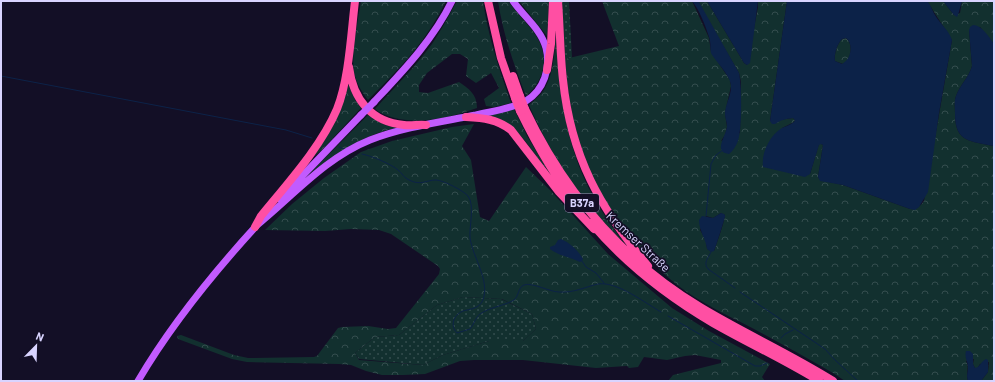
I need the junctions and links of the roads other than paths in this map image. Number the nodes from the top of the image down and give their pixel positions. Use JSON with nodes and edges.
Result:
{"nodes":[{"id":1,"x":355,"y":1,"type":"edge"},
{"id":2,"x":452,"y":1,"type":"edge"},
{"id":3,"x":488,"y":1,"type":"edge"},
{"id":4,"x":493,"y":1,"type":"edge"},
{"id":5,"x":513,"y":1,"type":"edge"},
{"id":6,"x":553,"y":1,"type":"edge"},
{"id":7,"x":558,"y":1,"type":"edge"},
{"id":8,"x":348,"y":60,"type":"junction"},
{"id":9,"x":547,"y":70,"type":"junction"},
{"id":10,"x":517,"y":97,"type":"junction"},
{"id":11,"x":523,"y":110,"type":"junction"},
{"id":12,"x":466,"y":117,"type":"junction"},
{"id":13,"x":426,"y":125,"type":"junction"},
{"id":14,"x":255,"y":227,"type":"junction"},
{"id":15,"x":613,"y":248,"type":"junction"},
{"id":16,"x":660,"y":280,"type":"junction"},
{"id":17,"x":677,"y":296,"type":"junction"},
{"id":18,"x":138,"y":381,"type":"edge"},
{"id":19,"x":819,"y":381,"type":"edge"},
{"id":20,"x":833,"y":381,"type":"edge"}],
"edges":[{"from":1,"to":8,"type":"highway"},
{"from":2,"to":14,"type":"main road","bridge":true},
{"from":3,"to":10,"type":"highway","name":"Kremser Straße","number":"B37a"},
{"from":4,"to":10,"type":"highway","name":"Kremser Straße","number":"B37a"},
{"from":5,"to":9,"type":"main road"},
{"from":6,"to":9,"type":"highway"},
{"from":7,"to":16,"type":"highway"},
{"from":8,"to":13,"type":"highway"},
{"from":8,"to":14,"type":"highway"},
{"from":9,"to":12,"type":"main road"},
{"from":10,"to":11,"type":"highway","name":"Kremser Straße","number":"B37a","bridge":true},
{"from":11,"to":15,"type":"highway","name":"Kremser Straße","number":"B37a"},
{"from":11,"to":16,"type":"highway","name":"Kremser Straße","number":"B37a"},
{"from":12,"to":13,"type":"main road"},
{"from":12,"to":15,"type":"highway"},
{"from":13,"to":14,"type":"main road"},
{"from":14,"to":18,"type":"main road"},
{"from":15,"to":17,"type":"highway","name":"Kremser Straße","number":"B37a"},
{"from":16,"to":17,"type":"highway","name":"Kremser Straße","number":"B37a"},
{"from":17,"to":19,"type":"highway","name":"Kremser Straße","number":"B37a"},
{"from":17,"to":20,"type":"highway","name":"Kremser Straße","number":"B37a"}]}
